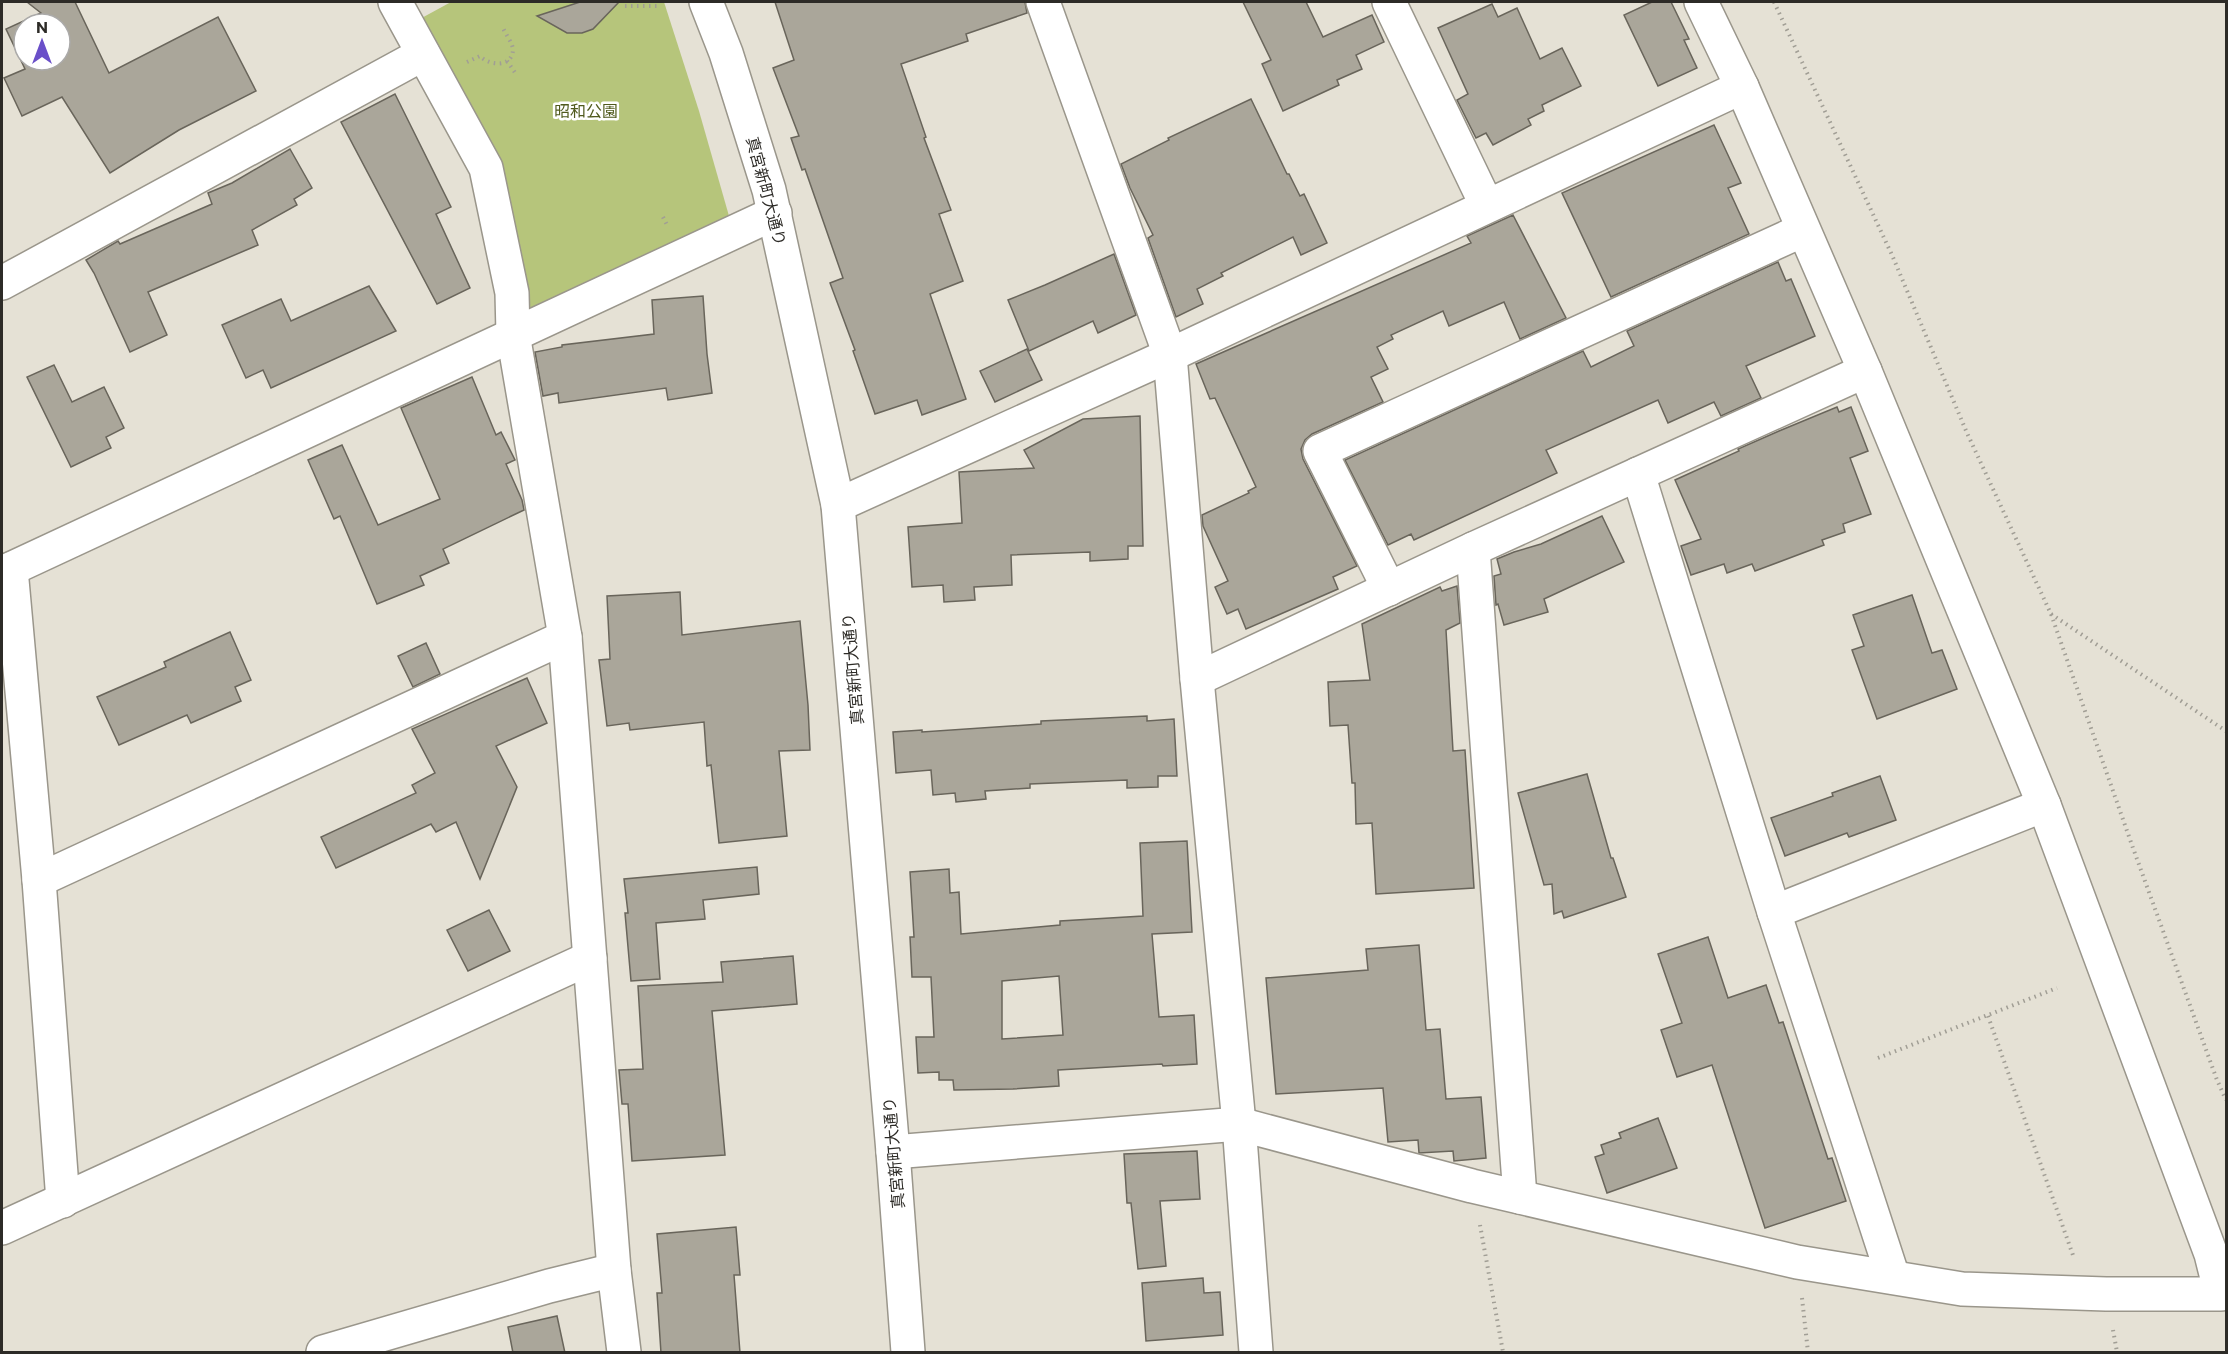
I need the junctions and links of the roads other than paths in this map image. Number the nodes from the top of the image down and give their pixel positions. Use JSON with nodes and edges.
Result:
{"nodes":[{"id":1,"x":395,"y":2,"type":"edge"},
{"id":2,"x":706,"y":2,"type":"edge"},
{"id":3,"x":1043,"y":2,"type":"edge"},
{"id":4,"x":1389,"y":2,"type":"edge"},
{"id":5,"x":1701,"y":2,"type":"edge"},
{"id":6,"x":430,"y":65,"type":"junction"},
{"id":7,"x":1742,"y":87,"type":"junction"},
{"id":8,"x":1487,"y":206,"type":"junction"},
{"id":9,"x":775,"y":213,"type":"junction"},
{"id":10,"x":1803,"y":230,"type":"junction"},
{"id":11,"x":2,"y":284,"type":"edge"},
{"id":12,"x":513,"y":334,"type":"junction"},
{"id":13,"x":1170,"y":355,"type":"junction"},
{"id":14,"x":1864,"y":371,"type":"junction"},
{"id":15,"x":1638,"y":474,"type":"junction"},
{"id":16,"x":838,"y":505,"type":"junction"},
{"id":17,"x":1473,"y":549,"type":"junction"},
{"id":18,"x":6,"y":571,"type":"edge"},
{"id":19,"x":1389,"y":589,"type":"junction"},
{"id":20,"x":565,"y":637,"type":"junction"},
{"id":21,"x":1197,"y":679,"type":"junction"},
{"id":22,"x":2044,"y":805,"type":"junction"},
{"id":23,"x":39,"y":880,"type":"junction"},
{"id":24,"x":1774,"y":912,"type":"junction"},
{"id":25,"x":590,"y":958,"type":"junction"},
{"id":26,"x":1239,"y":1124,"type":"junction"},
{"id":27,"x":893,"y":1152,"type":"junction"},
{"id":28,"x":1520,"y":1197,"type":"junction"},
{"id":29,"x":63,"y":1201,"type":"junction"},
{"id":30,"x":2,"y":1228,"type":"edge"},
{"id":31,"x":614,"y":1270,"type":"junction"},
{"id":32,"x":1893,"y":1277,"type":"junction"},
{"id":33,"x":323,"y":1353,"type":"edge"},
{"id":34,"x":624,"y":1353,"type":"edge"},
{"id":35,"x":908,"y":1353,"type":"edge"},
{"id":36,"x":1256,"y":1353,"type":"edge"}],
"edges":[{"from":1,"to":6,"type":"street"},
{"from":2,"to":9,"type":"street","name":"真宮新町大通り"},
{"from":3,"to":13,"type":"street"},
{"from":4,"to":8,"type":"street"},
{"from":5,"to":7,"type":"street"},
{"from":6,"to":11,"type":"street"},
{"from":6,"to":12,"type":"street"},
{"from":7,"to":8,"type":"street"},
{"from":7,"to":10,"type":"street"},
{"from":8,"to":13,"type":"street"},
{"from":9,"to":12,"type":"street"},
{"from":9,"to":16,"type":"street","name":"真宮新町大通り"},
{"from":10,"to":14,"type":"street"},
{"from":10,"to":19,"type":"street"},
{"from":12,"to":18,"type":"street"},
{"from":12,"to":20,"type":"street"},
{"from":13,"to":16,"type":"street"},
{"from":13,"to":21,"type":"street"},
{"from":14,"to":15,"type":"street"},
{"from":14,"to":22,"type":"street"},
{"from":15,"to":17,"type":"street"},
{"from":15,"to":24,"type":"street"},
{"from":16,"to":27,"type":"street","name":"真宮新町大通り"},
{"from":17,"to":19,"type":"street"},
{"from":17,"to":28,"type":"street"},
{"from":18,"to":23,"type":"street"},
{"from":19,"to":21,"type":"street"},
{"from":20,"to":23,"type":"street"},
{"from":20,"to":25,"type":"street"},
{"from":21,"to":26,"type":"street"},
{"from":22,"to":24,"type":"street"},
{"from":22,"to":32,"type":"street"},
{"from":23,"to":29,"type":"street"},
{"from":24,"to":32,"type":"street"},
{"from":25,"to":29,"type":"street"},
{"from":25,"to":31,"type":"street"},
{"from":26,"to":27,"type":"street"},
{"from":26,"to":28,"type":"street"},
{"from":26,"to":36,"type":"street"},
{"from":27,"to":35,"type":"street","name":"真宮新町大通り"},
{"from":28,"to":32,"type":"street"},
{"from":29,"to":30,"type":"street"},
{"from":31,"to":33,"type":"street"},
{"from":31,"to":34,"type":"street"}]}
